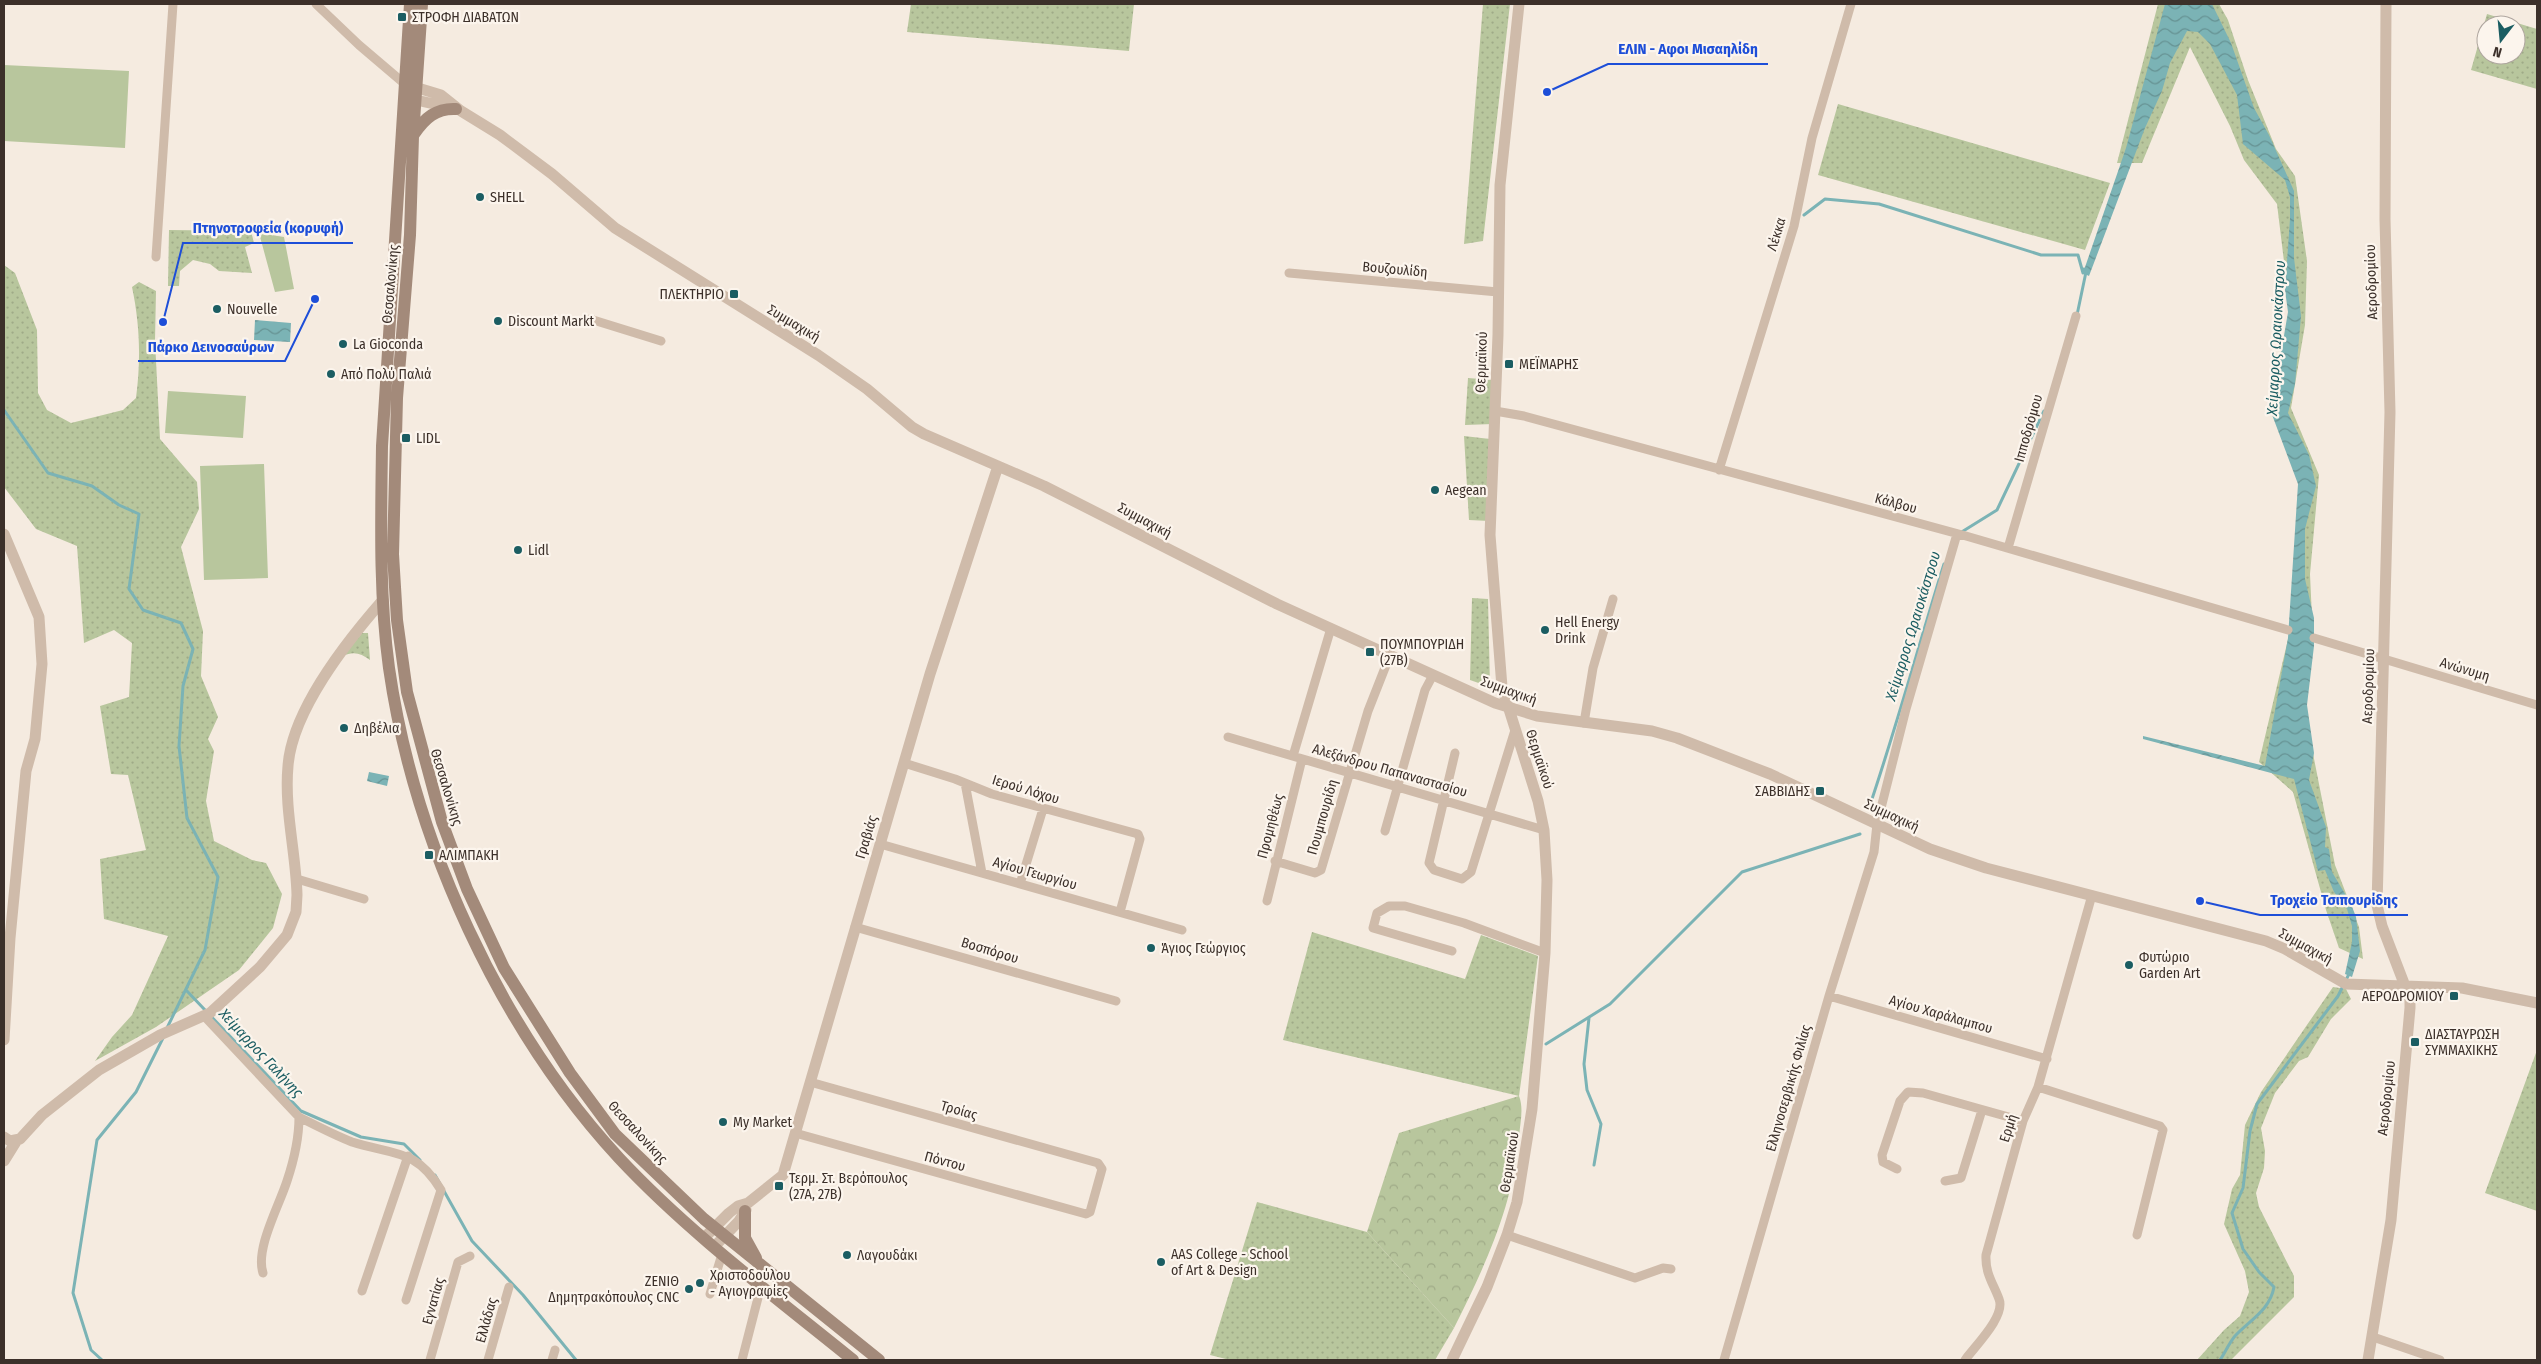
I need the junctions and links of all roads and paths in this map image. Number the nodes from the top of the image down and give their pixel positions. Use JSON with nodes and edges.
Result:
{"nodes":[{"id":1,"x":173,"y":4,"type":"edge"},
{"id":2,"x":316,"y":4,"type":"edge"},
{"id":3,"x":410,"y":4,"type":"edge"},
{"id":4,"x":422,"y":4,"type":"edge"},
{"id":5,"x":1519,"y":4,"type":"edge"},
{"id":6,"x":1851,"y":4,"type":"edge"},
{"id":7,"x":2386,"y":4,"type":"edge"},
{"id":8,"x":411,"y":92,"type":"junction"},
{"id":9,"x":458,"y":110,"type":"junction"},
{"id":10,"x":413,"y":136,"type":"junction"},
{"id":11,"x":156,"y":257,"type":"dead end"},
{"id":12,"x":1289,"y":273,"type":"dead end"},
{"id":13,"x":1498,"y":292,"type":"junction"},
{"id":14,"x":2076,"y":316,"type":"dead end"},
{"id":15,"x":590,"y":320,"type":"dead end"},
{"id":16,"x":661,"y":341,"type":"dead end"},
{"id":17,"x":1495,"y":410,"type":"junction"},
{"id":18,"x":998,"y":466,"type":"junction"},
{"id":19,"x":1719,"y":470,"type":"junction"},
{"id":20,"x":4,"y":534,"type":"edge"},
{"id":21,"x":1957,"y":534,"type":"junction"},
{"id":22,"x":2008,"y":548,"type":"junction"},
{"id":23,"x":1613,"y":599,"type":"dead end"},
{"id":24,"x":383,"y":600,"type":"junction"},
{"id":25,"x":1331,"y":628,"type":"junction"},
{"id":26,"x":2288,"y":630,"type":"dead end"},
{"id":27,"x":2314,"y":638,"type":"dead end"},
{"id":28,"x":1390,"y":655,"type":"junction"},
{"id":29,"x":2384,"y":660,"type":"junction"},
{"id":30,"x":1433,"y":675,"type":"junction"},
{"id":31,"x":2537,"y":705,"type":"edge"},
{"id":32,"x":1507,"y":708,"type":"junction"},
{"id":33,"x":1584,"y":723,"type":"junction"},
{"id":34,"x":1515,"y":730,"type":"junction"},
{"id":35,"x":1228,"y":736,"type":"dead end"},
{"id":36,"x":1455,"y":753,"type":"dead end"},
{"id":37,"x":1298,"y":757,"type":"junction"},
{"id":38,"x":904,"y":763,"type":"junction"},
{"id":39,"x":1350,"y":773,"type":"junction"},
{"id":40,"x":965,"y":783,"type":"junction"},
{"id":41,"x":1398,"y":787,"type":"junction"},
{"id":42,"x":1443,"y":800,"type":"junction"},
{"id":43,"x":1043,"y":809,"type":"junction"},
{"id":44,"x":1491,"y":814,"type":"junction"},
{"id":45,"x":1877,"y":824,"type":"junction"},
{"id":46,"x":1544,"y":830,"type":"junction"},
{"id":47,"x":1385,"y":831,"type":"dead end"},
{"id":48,"x":880,"y":844,"type":"junction"},
{"id":49,"x":1275,"y":861,"type":"junction"},
{"id":50,"x":982,"y":873,"type":"junction"},
{"id":51,"x":296,"y":879,"type":"junction"},
{"id":52,"x":1020,"y":884,"type":"junction"},
{"id":53,"x":2092,"y":895,"type":"junction"},
{"id":54,"x":364,"y":899,"type":"dead end"},
{"id":55,"x":1267,"y":901,"type":"dead end"},
{"id":56,"x":1120,"y":912,"type":"junction"},
{"id":57,"x":855,"y":927,"type":"junction"},
{"id":58,"x":1182,"y":930,"type":"dead end"},
{"id":59,"x":7,"y":938,"type":"edge"},
{"id":60,"x":1452,"y":951,"type":"dead end"},
{"id":61,"x":1544,"y":953,"type":"junction"},
{"id":62,"x":2405,"y":985,"type":"junction"},
{"id":63,"x":1829,"y":996,"type":"junction"},
{"id":64,"x":1116,"y":1001,"type":"dead end"},
{"id":65,"x":2537,"y":1003,"type":"edge"},
{"id":66,"x":205,"y":1017,"type":"junction"},
{"id":67,"x":4,"y":1040,"type":"edge"},
{"id":68,"x":2047,"y":1059,"type":"junction"},
{"id":69,"x":810,"y":1082,"type":"junction"},
{"id":70,"x":2038,"y":1087,"type":"junction"},
{"id":71,"x":1982,"y":1110,"type":"junction"},
{"id":72,"x":299,"y":1117,"type":"junction"},
{"id":73,"x":2023,"y":1121,"type":"junction"},
{"id":74,"x":795,"y":1133,"type":"junction"},
{"id":75,"x":11,"y":1139,"type":"edge"},
{"id":76,"x":4,"y":1152,"type":"edge"},
{"id":77,"x":408,"y":1156,"type":"junction"},
{"id":78,"x":4,"y":1162,"type":"edge"},
{"id":79,"x":1896,"y":1169,"type":"dead end"},
{"id":80,"x":1945,"y":1181,"type":"dead end"},
{"id":81,"x":746,"y":1207,"type":"junction"},
{"id":82,"x":1088,"y":1214,"type":"joint"},
{"id":83,"x":719,"y":1232,"type":"junction"},
{"id":84,"x":1507,"y":1235,"type":"junction"},
{"id":85,"x":2137,"y":1235,"type":"dead end"},
{"id":86,"x":713,"y":1246,"type":"junction"},
{"id":87,"x":470,"y":1256,"type":"dead end"},
{"id":88,"x":762,"y":1267,"type":"junction"},
{"id":89,"x":1671,"y":1269,"type":"dead end"},
{"id":90,"x":263,"y":1273,"type":"dead end"},
{"id":91,"x":761,"y":1286,"type":"junction"},
{"id":92,"x":510,"y":1287,"type":"dead end"},
{"id":93,"x":362,"y":1290,"type":"dead end"},
{"id":94,"x":710,"y":1294,"type":"dead end"},
{"id":95,"x":406,"y":1300,"type":"dead end"},
{"id":96,"x":2373,"y":1337,"type":"junction"},
{"id":97,"x":555,"y":1350,"type":"dead end"},
{"id":98,"x":430,"y":1360,"type":"edge"},
{"id":99,"x":488,"y":1360,"type":"edge"},
{"id":100,"x":552,"y":1360,"type":"edge"},
{"id":101,"x":742,"y":1360,"type":"edge"},
{"id":102,"x":853,"y":1360,"type":"edge"},
{"id":103,"x":879,"y":1360,"type":"edge"},
{"id":104,"x":1452,"y":1360,"type":"edge"},
{"id":105,"x":1724,"y":1360,"type":"edge"},
{"id":106,"x":1965,"y":1360,"type":"edge"},
{"id":107,"x":2368,"y":1360,"type":"edge"},
{"id":108,"x":2440,"y":1360,"type":"edge"}],
"edges":[{"from":1,"to":11,"type":"street"},
{"from":2,"to":8,"type":"street"},
{"from":3,"to":8,"type":"main road"},
{"from":4,"to":8,"type":"main road"},
{"from":5,"to":13,"type":"street","name":"Θερμαϊκού"},
{"from":6,"to":19,"type":"street","name":"Λέκκα"},
{"from":7,"to":29,"type":"street","name":"Αεροδρομίου"},
{"from":8,"to":9,"type":"street","name":"Συμμαχική"},
{"from":8,"to":10,"type":"main road","name":"Θεσσαλονίκης"},
{"from":8,"to":24,"type":"main road","name":"Θεσσαλονίκης"},
{"from":9,"to":10,"type":"main road"},
{"from":9,"to":18,"type":"street","name":"Συμμαχική"},
{"from":10,"to":83,"type":"main road","name":"Θεσσαλονίκης"},
{"from":12,"to":13,"type":"street","name":"Βουζουλίδη"},
{"from":13,"to":17,"type":"street","name":"Θερμαϊκού"},
{"from":14,"to":22,"type":"street","name":"Ιπποδρόμου"},
{"from":15,"to":16,"type":"street"},
{"from":17,"to":19,"type":"street","name":"Κάλβου"},
{"from":17,"to":32,"type":"street","name":"Θερμαϊκού"},
{"from":18,"to":25,"type":"street","name":"Συμμαχική"},
{"from":18,"to":38,"type":"street","name":"Γραβιάς"},
{"from":19,"to":21,"type":"street","name":"Κάλβου"},
{"from":20,"to":59,"type":"street"},
{"from":21,"to":22,"type":"street","name":"Κάλβου"},
{"from":21,"to":45,"type":"street","name":"Ελληνοσερβικής Φιλίας"},
{"from":22,"to":26,"type":"street","name":"Κάλβου"},
{"from":23,"to":33,"type":"street"},
{"from":24,"to":51,"type":"street"},
{"from":24,"to":86,"type":"main road","name":"Θεσσαλονίκης"},
{"from":25,"to":28,"type":"street","name":"Συμμαχική"},
{"from":25,"to":37,"type":"street","name":"Προμηθέως"},
{"from":27,"to":29,"type":"street","name":"Ανώνυμη"},
{"from":28,"to":30,"type":"street","name":"Συμμαχική"},
{"from":28,"to":39,"type":"street","name":"Πουμπουρίδη"},
{"from":29,"to":31,"type":"street","name":"Ανώνυμη"},
{"from":29,"to":62,"type":"street","name":"Αεροδρομίου"},
{"from":30,"to":32,"type":"street","name":"Συμμαχική"},
{"from":30,"to":41,"type":"street"},
{"from":32,"to":33,"type":"street","name":"Συμμαχική"},
{"from":32,"to":34,"type":"street","name":"Θερμαϊκού"},
{"from":33,"to":45,"type":"street","name":"Συμμαχική"},
{"from":34,"to":44,"type":"street"},
{"from":34,"to":46,"type":"street","name":"Θερμαϊκού"},
{"from":35,"to":37,"type":"street","name":"Αλεξάνδρου Παπαναστασίου"},
{"from":36,"to":42,"type":"street"},
{"from":37,"to":39,"type":"street","name":"Αλεξάνδρου Παπαναστασίου"},
{"from":37,"to":49,"type":"street","name":"Προμηθέως"},
{"from":38,"to":40,"type":"street","name":"Ιερού Λόχου"},
{"from":38,"to":48,"type":"street","name":"Γραβιάς"},
{"from":39,"to":41,"type":"street","name":"Αλεξάνδρου Παπαναστασίου"},
{"from":39,"to":49,"type":"street","name":"Πουμπουρίδη"},
{"from":40,"to":43,"type":"street","name":"Ιερού Λόχου"},
{"from":40,"to":50,"type":"street"},
{"from":41,"to":42,"type":"street","name":"Αλεξάνδρου Παπαναστασίου"},
{"from":41,"to":47,"type":"street"},
{"from":42,"to":44,"type":"street","name":"Αλεξάνδρου Παπαναστασίου"},
{"from":42,"to":44,"type":"street"},
{"from":43,"to":52,"type":"street"},
{"from":43,"to":56,"type":"street","name":"Ιερού Λόχου"},
{"from":44,"to":46,"type":"street","name":"Αλεξάνδρου Παπαναστασίου"},
{"from":45,"to":53,"type":"street","name":"Συμμαχική"},
{"from":45,"to":63,"type":"street","name":"Ελληνοσερβικής Φιλίας"},
{"from":46,"to":61,"type":"street","name":"Θερμαϊκού"},
{"from":48,"to":50,"type":"street","name":"Αγίου Γεωργίου"},
{"from":48,"to":57,"type":"street","name":"Γραβιάς"},
{"from":49,"to":55,"type":"street","name":"Προμηθέως"},
{"from":50,"to":52,"type":"street","name":"Αγίου Γεωργίου"},
{"from":51,"to":54,"type":"street"},
{"from":51,"to":66,"type":"street"},
{"from":52,"to":56,"type":"street","name":"Αγίου Γεωργίου"},
{"from":53,"to":62,"type":"street","name":"Συμμαχική"},
{"from":53,"to":68,"type":"street","name":"Ερμή"},
{"from":56,"to":58,"type":"street","name":"Αγίου Γεωργίου"},
{"from":57,"to":64,"type":"street","name":"Βοσπόρου"},
{"from":57,"to":69,"type":"street","name":"Γραβιάς"},
{"from":59,"to":67,"type":"street"},
{"from":60,"to":61,"type":"street"},
{"from":61,"to":84,"type":"street","name":"Θερμαϊκού"},
{"from":62,"to":65,"type":"street","name":"Συμμαχική"},
{"from":62,"to":96,"type":"street","name":"Αεροδρομίου"},
{"from":63,"to":68,"type":"street","name":"Αγίου Χαράλαμπου"},
{"from":63,"to":105,"type":"street","name":"Ελληνοσερβικής Φιλίας"},
{"from":66,"to":72,"type":"street"},
{"from":66,"to":75,"type":"street"},
{"from":68,"to":70,"type":"street","name":"Ερμή"},
{"from":69,"to":74,"type":"street","name":"Γραβιάς"},
{"from":69,"to":82,"type":"street","name":"Τροίας"},
{"from":70,"to":73,"type":"street","name":"Ερμή"},
{"from":70,"to":85,"type":"street"},
{"from":71,"to":73,"type":"street"},
{"from":71,"to":79,"type":"street"},
{"from":71,"to":80,"type":"street"},
{"from":72,"to":77,"type":"street"},
{"from":72,"to":90,"type":"street"},
{"from":73,"to":106,"type":"street","name":"Ερμή"},
{"from":74,"to":81,"type":"street","name":"Γραβιάς"},
{"from":74,"to":82,"type":"street","name":"Πόντου"},
{"from":75,"to":78,"type":"street"},
{"from":76,"to":78,"type":"street"},
{"from":77,"to":93,"type":"street"},
{"from":77,"to":95,"type":"street"},
{"from":81,"to":83,"type":"street","name":"Γραβιάς"},
{"from":81,"to":88,"type":"main road"},
{"from":83,"to":86,"type":"street","name":"Γραβιάς"},
{"from":83,"to":88,"type":"main road","name":"Θεσσαλονίκης"},
{"from":84,"to":89,"type":"street"},
{"from":84,"to":104,"type":"street","name":"Θερμαϊκού"},
{"from":86,"to":91,"type":"main road","name":"Θεσσαλονίκης"},
{"from":86,"to":94,"type":"street"},
{"from":87,"to":98,"type":"street","name":"Εγνατίας"},
{"from":88,"to":103,"type":"main road","name":"Θεσσαλονίκης"},
{"from":91,"to":101,"type":"street"},
{"from":91,"to":102,"type":"main road","name":"Θεσσαλονίκης"},
{"from":92,"to":99,"type":"street","name":"Ελλάδας"},
{"from":96,"to":107,"type":"street","name":"Αεροδρομίου"},
{"from":96,"to":108,"type":"street"},
{"from":97,"to":100,"type":"street"}]}
